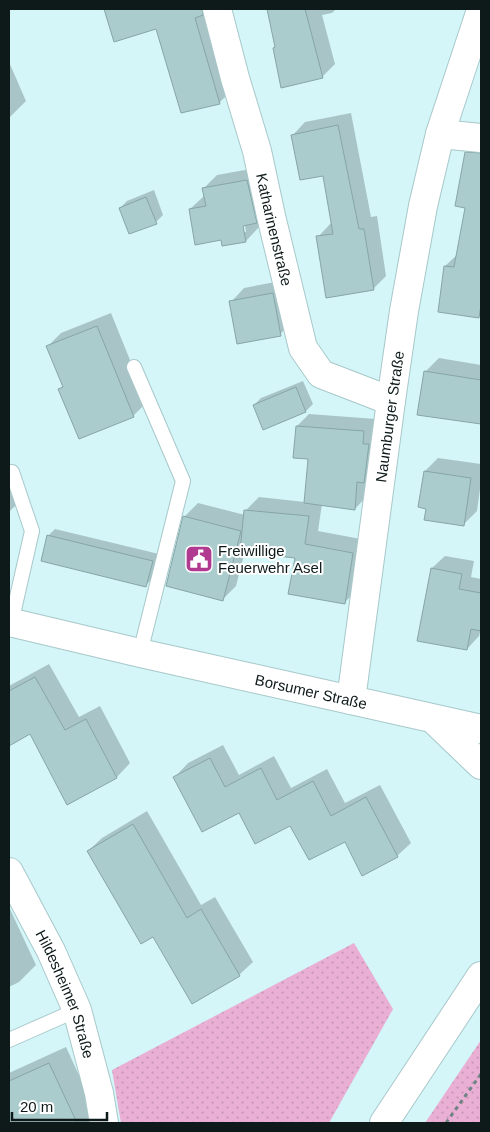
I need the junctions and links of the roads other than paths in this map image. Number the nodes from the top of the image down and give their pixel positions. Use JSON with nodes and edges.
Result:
{"nodes":[{"id":1,"x":217,"y":9,"type":"edge"},
{"id":2,"x":481,"y":10,"type":"edge"},
{"id":3,"x":440,"y":134,"type":"junction"},
{"id":4,"x":481,"y":138,"type":"edge"},
{"id":5,"x":134,"y":367,"type":"dead end"},
{"id":6,"x":391,"y":401,"type":"junction"},
{"id":7,"x":12,"y":472,"type":"dead end"},
{"id":8,"x":10,"y":623,"type":"edge"},
{"id":9,"x":140,"y":653,"type":"junction"},
{"id":10,"x":351,"y":700,"type":"junction"},
{"id":11,"x":433,"y":719,"type":"junction"},
{"id":12,"x":481,"y":729,"type":"edge"},
{"id":13,"x":481,"y":766,"type":"edge"},
{"id":14,"x":9,"y":872,"type":"edge"},
{"id":15,"x":481,"y":976,"type":"edge"},
{"id":16,"x":77,"y":1010,"type":"junction"},
{"id":17,"x":9,"y":1040,"type":"edge"},
{"id":18,"x":104,"y":1123,"type":"edge"},
{"id":19,"x":384,"y":1123,"type":"edge"}],
"edges":[{"from":1,"to":6,"type":"street","name":"Katharinenstraße"},
{"from":2,"to":3,"type":"street","name":"Naumburger Straße"},
{"from":3,"to":4,"type":"street"},
{"from":3,"to":6,"type":"street","name":"Naumburger Straße"},
{"from":5,"to":9,"type":"lane"},
{"from":6,"to":10,"type":"street","name":"Naumburger Straße"},
{"from":7,"to":8,"type":"lane","name":"Borsumer Straße"},
{"from":8,"to":9,"type":"street","name":"Borsumer Straße"},
{"from":9,"to":10,"type":"street","name":"Borsumer Straße"},
{"from":10,"to":11,"type":"street","name":"Borsumer Straße"},
{"from":11,"to":12,"type":"street","name":"Borsumer Straße"},
{"from":11,"to":13,"type":"street"},
{"from":14,"to":16,"type":"street","name":"Hildesheimer Straße"},
{"from":15,"to":19,"type":"street"},
{"from":16,"to":17,"type":"lane"},
{"from":16,"to":18,"type":"street","name":"Hildesheimer Straße"}]}
